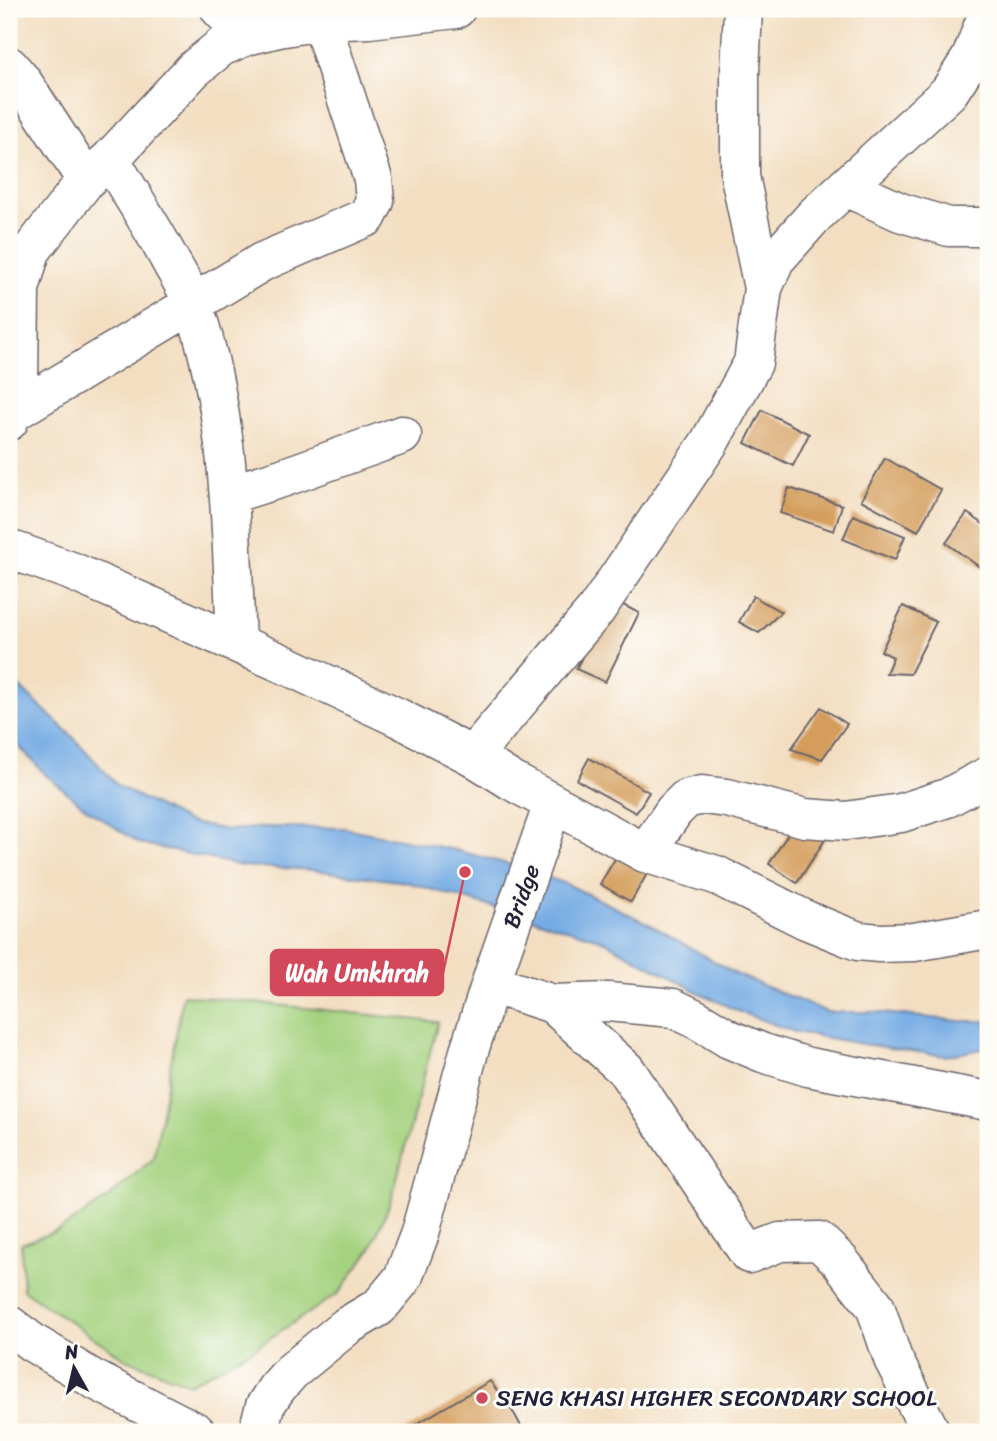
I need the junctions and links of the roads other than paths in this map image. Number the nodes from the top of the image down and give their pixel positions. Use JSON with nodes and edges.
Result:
{"nodes":[{"id":1,"x":456,"y":9,"type":"edge"},
{"id":2,"x":743,"y":9,"type":"edge"},
{"id":3,"x":988,"y":13,"type":"edge"},
{"id":4,"x":321,"y":21,"type":"junction"},
{"id":5,"x":233,"y":22,"type":"edge"},
{"id":6,"x":9,"y":66,"type":"edge"},
{"id":7,"x":98,"y":170,"type":"junction"},
{"id":8,"x":846,"y":187,"type":"junction"},
{"id":9,"x":988,"y":226,"type":"edge"},
{"id":10,"x":32,"y":251,"type":"junction"},
{"id":11,"x":9,"y":284,"type":"edge"},
{"id":12,"x":763,"y":288,"type":"junction"},
{"id":13,"x":193,"y":305,"type":"junction"},
{"id":14,"x":10,"y":417,"type":"edge"},
{"id":15,"x":402,"y":435,"type":"dead end"},
{"id":16,"x":230,"y":494,"type":"junction"},
{"id":17,"x":9,"y":549,"type":"edge"},
{"id":18,"x":236,"y":643,"type":"junction"},
{"id":19,"x":472,"y":756,"type":"junction"},
{"id":20,"x":988,"y":776,"type":"edge"},
{"id":21,"x":553,"y":804,"type":"junction"},
{"id":22,"x":645,"y":853,"type":"junction"},
{"id":23,"x":988,"y":929,"type":"edge"},
{"id":24,"x":491,"y":984,"type":"junction"},
{"id":25,"x":554,"y":1004,"type":"junction"},
{"id":26,"x":988,"y":1101,"type":"edge"},
{"id":27,"x":9,"y":1325,"type":"edge"},
{"id":28,"x":196,"y":1432,"type":"edge"},
{"id":29,"x":262,"y":1432,"type":"edge"},
{"id":30,"x":931,"y":1432,"type":"edge"}],
"edges":[{"from":1,"to":4,"type":"street"},
{"from":2,"to":12,"type":"street"},
{"from":3,"to":8,"type":"street"},
{"from":4,"to":5,"type":"street"},
{"from":4,"to":13,"type":"street"},
{"from":5,"to":7,"type":"street"},
{"from":6,"to":7,"type":"street"},
{"from":7,"to":10,"type":"street"},
{"from":7,"to":13,"type":"street"},
{"from":8,"to":9,"type":"street"},
{"from":8,"to":12,"type":"street"},
{"from":10,"to":11,"type":"street"},
{"from":10,"to":14,"type":"street"},
{"from":12,"to":19,"type":"street"},
{"from":13,"to":14,"type":"street"},
{"from":13,"to":16,"type":"street"},
{"from":15,"to":16,"type":"street"},
{"from":16,"to":18,"type":"street"},
{"from":17,"to":18,"type":"street"},
{"from":18,"to":19,"type":"street"},
{"from":19,"to":21,"type":"street"},
{"from":20,"to":22,"type":"street"},
{"from":21,"to":22,"type":"street"},
{"from":21,"to":24,"type":"street","name":"Bridge"},
{"from":22,"to":23,"type":"street"},
{"from":24,"to":25,"type":"street"},
{"from":24,"to":29,"type":"street","name":"Bridge"},
{"from":25,"to":26,"type":"street"},
{"from":25,"to":30,"type":"street"},
{"from":27,"to":28,"type":"street"}]}
